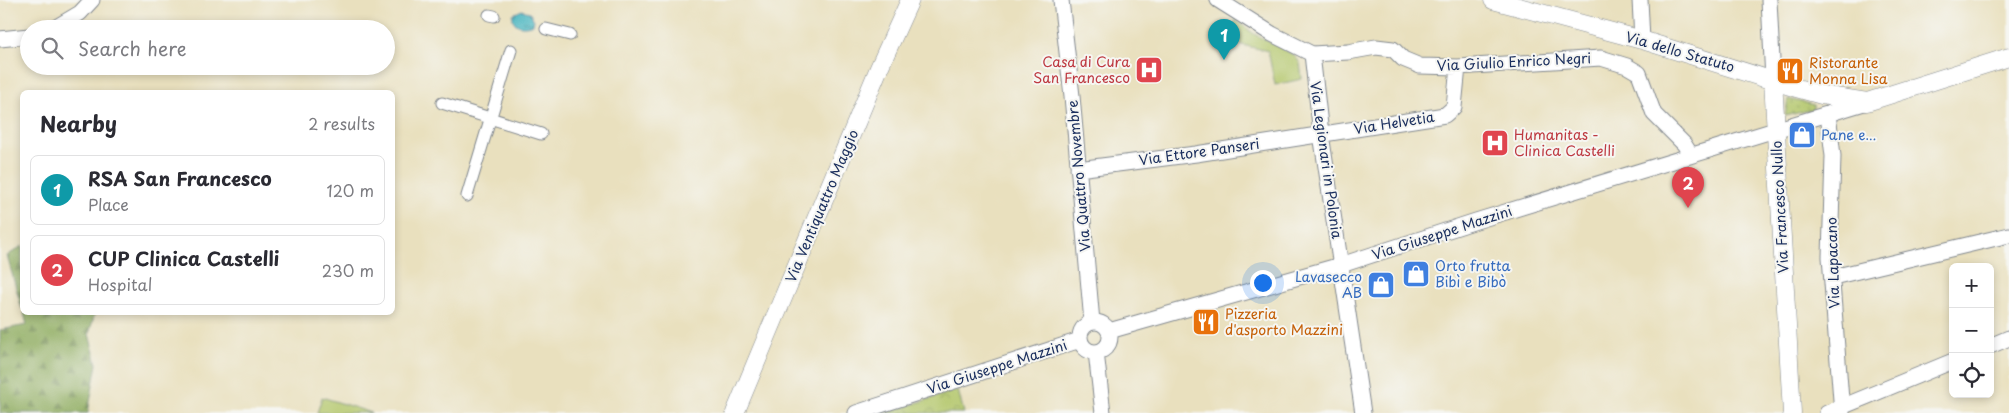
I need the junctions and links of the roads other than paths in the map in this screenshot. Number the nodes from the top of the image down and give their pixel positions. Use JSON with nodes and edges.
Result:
{"nodes":[{"id":1,"x":92,"y":0,"type":"edge"},
{"id":2,"x":910,"y":0,"type":"edge"},
{"id":3,"x":1061,"y":0,"type":"edge"},
{"id":4,"x":1218,"y":0,"type":"edge"},
{"id":5,"x":1493,"y":0,"type":"edge"},
{"id":6,"x":1640,"y":0,"type":"edge"},
{"id":7,"x":1769,"y":0,"type":"edge"},
{"id":8,"x":1519,"y":4,"type":"edge"},
{"id":9,"x":69,"y":20,"type":"edge"},
{"id":10,"x":546,"y":29,"type":"dead end"},
{"id":11,"x":570,"y":35,"type":"dead end"},
{"id":12,"x":20,"y":37,"type":"edge"},
{"id":13,"x":0,"y":39,"type":"edge"},
{"id":14,"x":1642,"y":40,"type":"junction"},
{"id":15,"x":511,"y":50,"type":"dead end"},
{"id":16,"x":1312,"y":54,"type":"junction"},
{"id":17,"x":2009,"y":57,"type":"edge"},
{"id":18,"x":1458,"y":67,"type":"junction"},
{"id":19,"x":1773,"y":80,"type":"junction"},
{"id":20,"x":1867,"y":102,"type":"junction"},
{"id":21,"x":442,"y":104,"type":"dead end"},
{"id":22,"x":1828,"y":114,"type":"junction"},
{"id":23,"x":490,"y":119,"type":"junction"},
{"id":24,"x":1775,"y":131,"type":"junction"},
{"id":25,"x":541,"y":134,"type":"dead end"},
{"id":26,"x":1321,"y":134,"type":"junction"},
{"id":27,"x":1691,"y":155,"type":"junction"},
{"id":28,"x":1078,"y":169,"type":"junction"},
{"id":29,"x":467,"y":196,"type":"dead end"},
{"id":30,"x":2009,"y":235,"type":"edge"},
{"id":31,"x":1342,"y":265,"type":"junction"},
{"id":32,"x":1833,"y":277,"type":"junction"},
{"id":33,"x":1092,"y":322,"type":"junction"},
{"id":34,"x":1109,"y":331,"type":"junction"},
{"id":35,"x":2009,"y":338,"type":"edge"},
{"id":36,"x":1080,"y":340,"type":"junction"},
{"id":37,"x":1994,"y":344,"type":"edge"},
{"id":38,"x":1096,"y":352,"type":"junction"},
{"id":39,"x":1949,"y":363,"type":"edge"},
{"id":40,"x":1842,"y":410,"type":"edge"},
{"id":41,"x":735,"y":413,"type":"edge"},
{"id":42,"x":856,"y":413,"type":"edge"},
{"id":43,"x":1103,"y":413,"type":"edge"},
{"id":44,"x":1363,"y":413,"type":"edge"},
{"id":45,"x":1792,"y":413,"type":"edge"},
{"id":46,"x":1826,"y":413,"type":"edge"}],
"edges":[{"from":1,"to":9,"type":"street"},
{"from":2,"to":41,"type":"street","name":"Via Ventiquattro Maggio"},
{"from":3,"to":28,"type":"street","name":"Via Quattro Novembre"},
{"from":4,"to":16,"type":"street","name":"Via Giulio Enrico Negri"},
{"from":5,"to":8,"type":"street","name":"Via dello Statuto"},
{"from":6,"to":14,"type":"street"},
{"from":7,"to":19,"type":"street","name":"Via Francesco Nullo"},
{"from":8,"to":14,"type":"street","name":"Via dello Statuto"},
{"from":10,"to":11,"type":"street"},
{"from":12,"to":13,"type":"street"},
{"from":14,"to":19,"type":"street","name":"Via dello Statuto"},
{"from":15,"to":23,"type":"street"},
{"from":16,"to":18,"type":"street","name":"Via Giulio Enrico Negri"},
{"from":16,"to":26,"type":"street","name":"Via Legionari in Polonia"},
{"from":17,"to":20,"type":"street"},
{"from":18,"to":26,"type":"street","name":"Via Helvetia"},
{"from":18,"to":27,"type":"street","name":"Via Giulio Enrico Negri"},
{"from":19,"to":20,"type":"street","name":"Via dello Statuto"},
{"from":19,"to":24,"type":"street","name":"Via Francesco Nullo"},
{"from":20,"to":22,"type":"street","name":"Via Giuseppe Mazzini"},
{"from":21,"to":23,"type":"street"},
{"from":22,"to":24,"type":"street","name":"Via Giuseppe Mazzini"},
{"from":22,"to":32,"type":"street","name":"Via Lapacano"},
{"from":23,"to":25,"type":"street"},
{"from":23,"to":29,"type":"street"},
{"from":24,"to":27,"type":"street","name":"Via Giuseppe Mazzini"},
{"from":24,"to":45,"type":"street","name":"Via Francesco Nullo"},
{"from":26,"to":28,"type":"street","name":"Via Ettore Panseri"},
{"from":26,"to":31,"type":"street","name":"Via Legionari in Polonia"},
{"from":27,"to":31,"type":"street","name":"Via Giuseppe Mazzini"},
{"from":28,"to":33,"type":"street","name":"Via Quattro Novembre"},
{"from":30,"to":32,"type":"street"},
{"from":31,"to":34,"type":"street","name":"Via Giuseppe Mazzini"},
{"from":31,"to":44,"type":"street","name":"Via Legionari in Polonia"},
{"from":32,"to":40,"type":"street","name":"Via Lapacano"},
{"from":33,"to":34,"type":"street"},
{"from":33,"to":36,"type":"street","name":"Via Giuseppe Mazzini"},
{"from":34,"to":38,"type":"street"},
{"from":35,"to":37,"type":"street"},
{"from":36,"to":38,"type":"street","name":"Via Giuseppe Mazzini"},
{"from":36,"to":42,"type":"street","name":"Via Giuseppe Mazzini"},
{"from":38,"to":43,"type":"street"},
{"from":39,"to":40,"type":"street"},
{"from":40,"to":46,"type":"street"}]}
